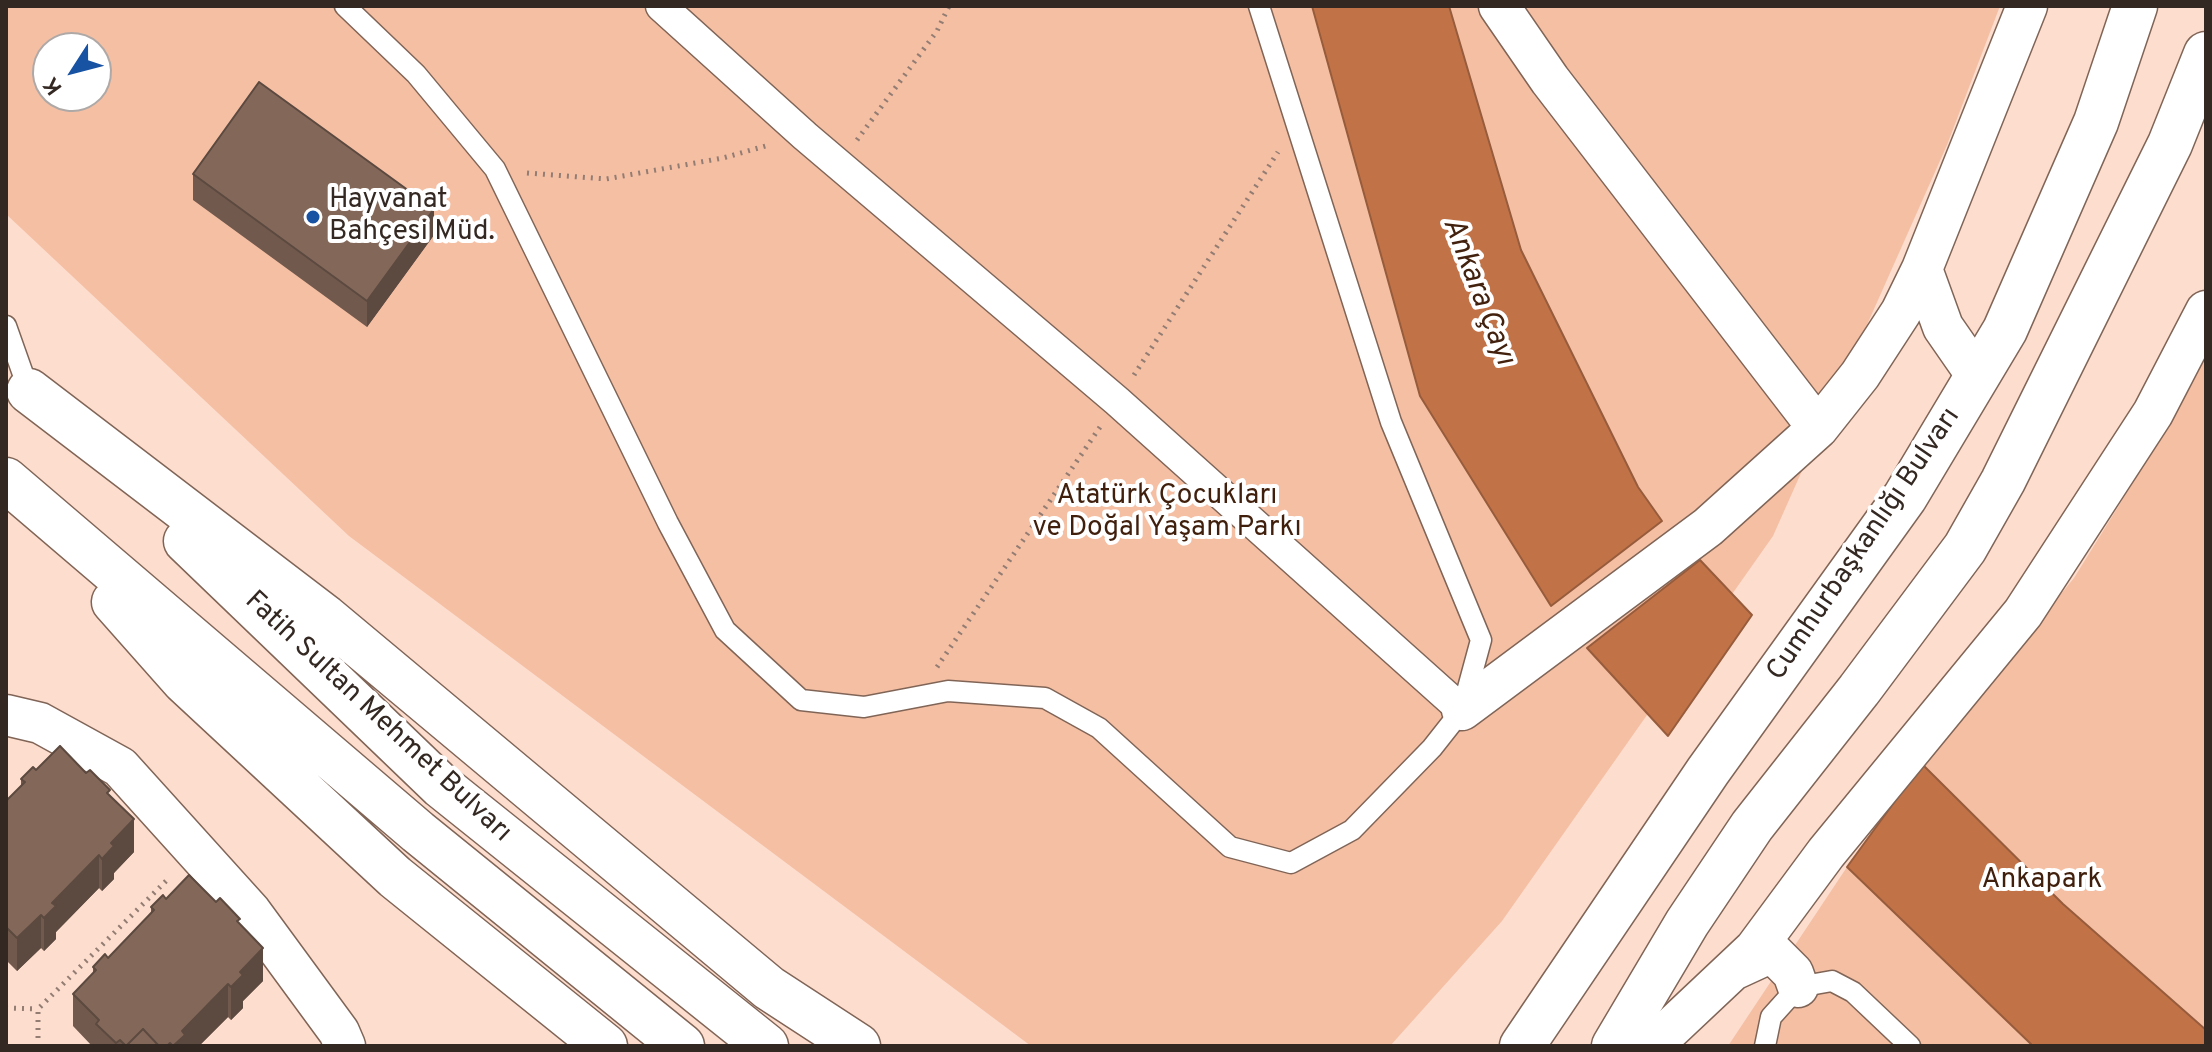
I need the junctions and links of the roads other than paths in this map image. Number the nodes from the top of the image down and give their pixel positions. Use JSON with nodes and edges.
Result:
{"nodes":[{"id":1,"x":345,"y":6,"type":"edge"},
{"id":2,"x":661,"y":6,"type":"edge"},
{"id":3,"x":1259,"y":6,"type":"edge"},
{"id":4,"x":1499,"y":6,"type":"edge"},
{"id":5,"x":2027,"y":6,"type":"edge"},
{"id":6,"x":2135,"y":6,"type":"edge"},
{"id":7,"x":2206,"y":54,"type":"edge"},
{"id":8,"x":1922,"y":269,"type":"junction"},
{"id":9,"x":2206,"y":311,"type":"edge"},
{"id":10,"x":6,"y":326,"type":"edge"},
{"id":11,"x":1977,"y":376,"type":"junction"},
{"id":12,"x":18,"y":380,"type":"edge"},
{"id":13,"x":1818,"y":428,"type":"junction"},
{"id":14,"x":6,"y":480,"type":"edge"},
{"id":15,"x":1462,"y":710,"type":"junction"},
{"id":16,"x":6,"y":715,"type":"edge"},
{"id":17,"x":1730,"y":971,"type":"junction"},
{"id":18,"x":1798,"y":987,"type":"junction"},
{"id":19,"x":345,"y":1046,"type":"edge"},
{"id":20,"x":605,"y":1046,"type":"edge"},
{"id":21,"x":682,"y":1046,"type":"edge"},
{"id":22,"x":766,"y":1046,"type":"edge"},
{"id":23,"x":858,"y":1046,"type":"edge"},
{"id":24,"x":1522,"y":1046,"type":"edge"},
{"id":25,"x":1614,"y":1046,"type":"edge"},
{"id":26,"x":1652,"y":1046,"type":"edge"},
{"id":27,"x":1765,"y":1046,"type":"edge"},
{"id":28,"x":1910,"y":1046,"type":"edge"}],
"edges":[{"from":1,"to":15,"type":"lane"},
{"from":2,"to":15,"type":"street"},
{"from":3,"to":15,"type":"lane"},
{"from":4,"to":13,"type":"street"},
{"from":5,"to":8,"type":"street"},
{"from":6,"to":11,"type":"main road","name":"Cumhurbaşkanlığı Bulvarı"},
{"from":7,"to":25,"type":"main road"},
{"from":8,"to":11,"type":"street"},
{"from":8,"to":13,"type":"street"},
{"from":9,"to":17,"type":"street"},
{"from":10,"to":12,"type":"lane"},
{"from":11,"to":24,"type":"main road","name":"Cumhurbaşkanlığı Bulvarı"},
{"from":12,"to":22,"type":"main road","name":"Fatih Sultan Mehmet Bulvarı"},
{"from":12,"to":23,"type":"main road"},
{"from":13,"to":15,"type":"street"},
{"from":14,"to":20,"type":"main road"},
{"from":14,"to":21,"type":"main road","name":"Fatih Sultan Mehmet Bulvarı"},
{"from":16,"to":19,"type":"street"},
{"from":17,"to":18,"type":"street"},
{"from":17,"to":26,"type":"street"},
{"from":18,"to":27,"type":"lane"},
{"from":18,"to":28,"type":"lane"}]}
